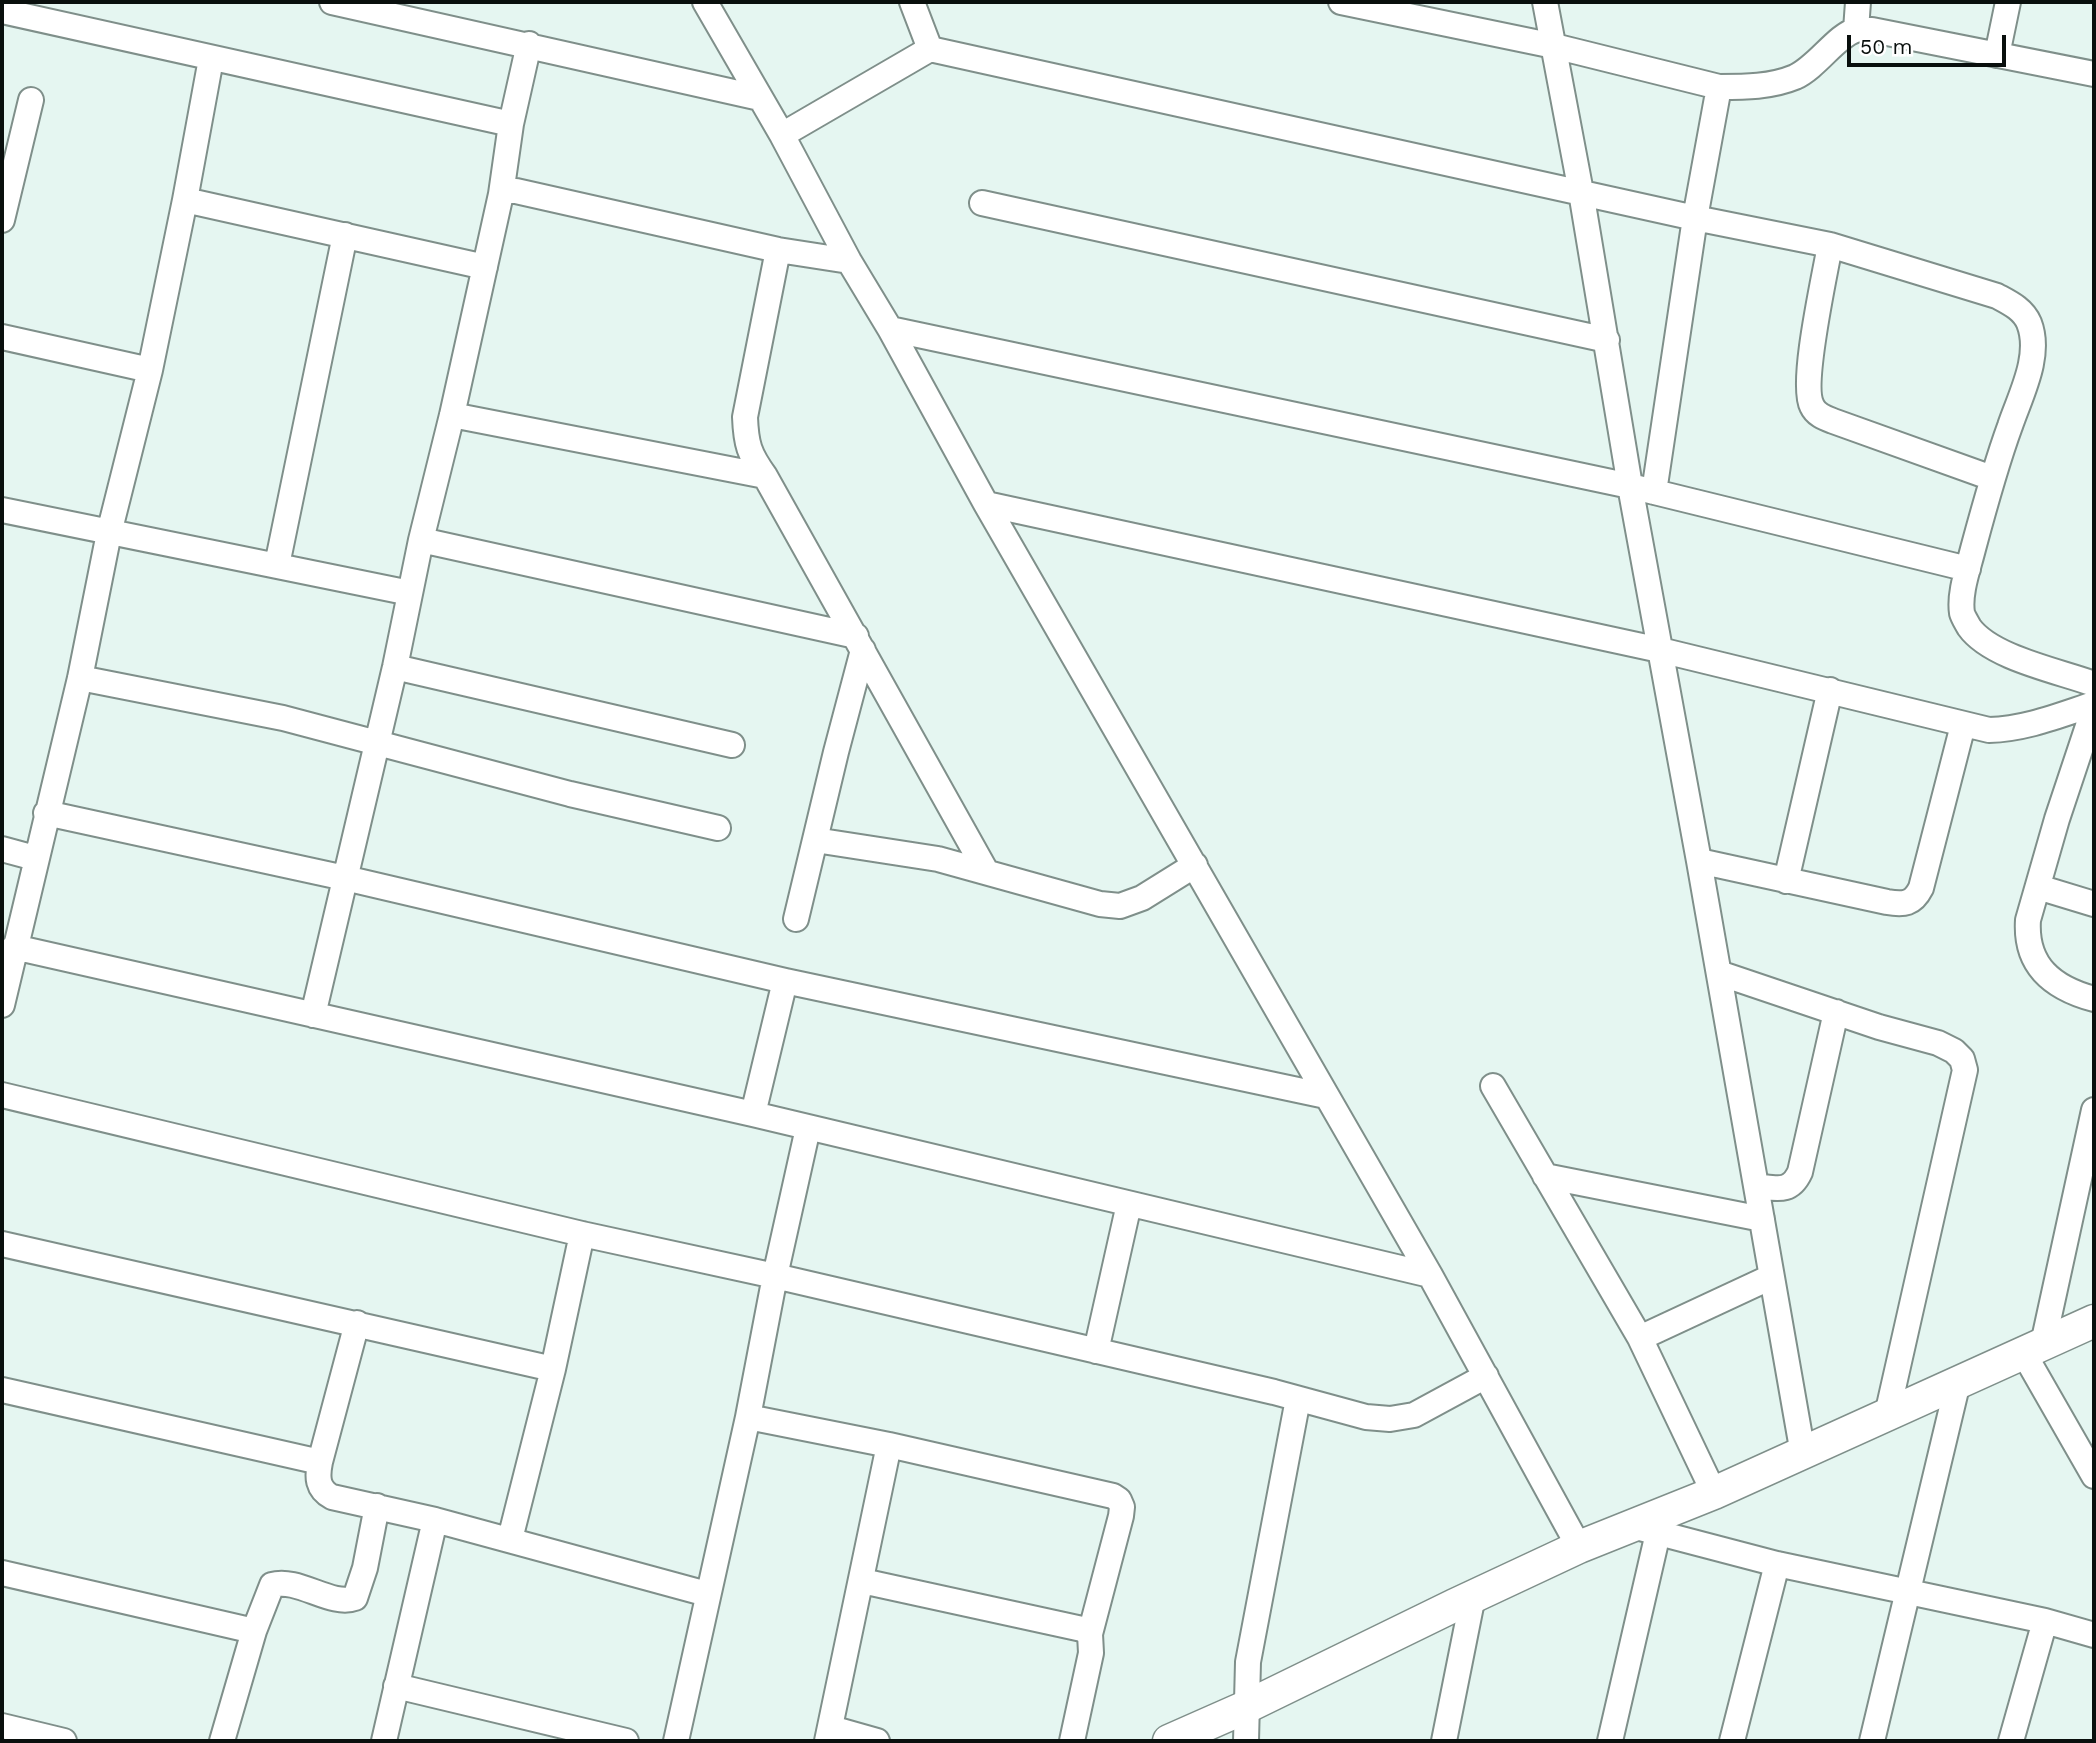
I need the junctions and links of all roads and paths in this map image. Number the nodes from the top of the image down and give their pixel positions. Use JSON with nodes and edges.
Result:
{"nodes":[{"id":1,"x":332,"y":2,"type":"edge"},
{"id":2,"x":705,"y":2,"type":"edge"},
{"id":3,"x":912,"y":2,"type":"edge"},
{"id":4,"x":1341,"y":2,"type":"edge"},
{"id":5,"x":1545,"y":2,"type":"edge"},
{"id":6,"x":1858,"y":2,"type":"edge"},
{"id":7,"x":2008,"y":2,"type":"edge"},
{"id":8,"x":14,"y":9,"type":"edge"},
{"id":9,"x":1856,"y":30,"type":"junction"},
{"id":10,"x":529,"y":44,"type":"junction"},
{"id":11,"x":1553,"y":46,"type":"junction"},
{"id":12,"x":930,"y":49,"type":"junction"},
{"id":13,"x":1997,"y":55,"type":"junction"},
{"id":14,"x":211,"y":59,"type":"junction"},
{"id":15,"x":2094,"y":74,"type":"edge"},
{"id":16,"x":1719,"y":87,"type":"junction"},
{"id":17,"x":760,"y":98,"type":"junction"},
{"id":18,"x":31,"y":100,"type":"dead end"},
{"id":19,"x":511,"y":124,"type":"junction"},
{"id":20,"x":782,"y":135,"type":"junction"},
{"id":21,"x":1581,"y":192,"type":"junction"},
{"id":22,"x":501,"y":194,"type":"junction"},
{"id":23,"x":185,"y":200,"type":"junction"},
{"id":24,"x":982,"y":203,"type":"dead end"},
{"id":25,"x":1695,"y":218,"type":"junction"},
{"id":26,"x":2,"y":220,"type":"edge"},
{"id":27,"x":345,"y":235,"type":"junction"},
{"id":28,"x":1830,"y":245,"type":"junction"},
{"id":29,"x":778,"y":250,"type":"junction"},
{"id":30,"x":849,"y":261,"type":"junction"},
{"id":31,"x":485,"y":267,"type":"junction"},
{"id":32,"x":890,"y":329,"type":"junction"},
{"id":33,"x":2,"y":337,"type":"edge"},
{"id":34,"x":1607,"y":340,"type":"junction"},
{"id":35,"x":150,"y":370,"type":"junction"},
{"id":36,"x":452,"y":415,"type":"junction"},
{"id":37,"x":765,"y":476,"type":"junction"},
{"id":38,"x":1992,"y":478,"type":"junction"},
{"id":39,"x":1630,"y":486,"type":"junction"},
{"id":40,"x":1654,"y":492,"type":"junction"},
{"id":41,"x":986,"y":504,"type":"junction"},
{"id":42,"x":2,"y":510,"type":"edge"},
{"id":43,"x":109,"y":533,"type":"junction"},
{"id":44,"x":421,"y":540,"type":"junction"},
{"id":45,"x":277,"y":565,"type":"junction"},
{"id":46,"x":1968,"y":569,"type":"junction"},
{"id":47,"x":410,"y":593,"type":"junction"},
{"id":48,"x":860,"y":643,"type":"junction"},
{"id":49,"x":1660,"y":650,"type":"junction"},
{"id":50,"x":395,"y":667,"type":"junction"},
{"id":51,"x":80,"y":678,"type":"junction"},
{"id":52,"x":2094,"y":684,"type":"edge"},
{"id":53,"x":1830,"y":690,"type":"junction"},
{"id":54,"x":2094,"y":706,"type":"edge"},
{"id":55,"x":1963,"y":725,"type":"junction"},
{"id":56,"x":377,"y":745,"type":"junction"},
{"id":57,"x":732,"y":745,"type":"dead end"},
{"id":58,"x":46,"y":813,"type":"junction"},
{"id":59,"x":718,"y":828,"type":"dead end"},
{"id":60,"x":815,"y":840,"type":"junction"},
{"id":61,"x":2,"y":849,"type":"edge"},
{"id":62,"x":35,"y":858,"type":"junction"},
{"id":63,"x":1699,"y":861,"type":"junction"},
{"id":64,"x":1195,"y":865,"type":"junction"},
{"id":65,"x":986,"y":871,"type":"junction"},
{"id":66,"x":345,"y":878,"type":"junction"},
{"id":67,"x":1786,"y":881,"type":"junction"},
{"id":68,"x":2038,"y":887,"type":"junction"},
{"id":69,"x":2094,"y":904,"type":"edge"},
{"id":70,"x":796,"y":919,"type":"dead end"},
{"id":71,"x":14,"y":947,"type":"junction"},
{"id":72,"x":1719,"y":973,"type":"junction"},
{"id":73,"x":785,"y":981,"type":"junction"},
{"id":74,"x":2094,"y":999,"type":"edge"},
{"id":75,"x":2,"y":1005,"type":"edge"},
{"id":76,"x":1836,"y":1012,"type":"junction"},
{"id":77,"x":313,"y":1014,"type":"junction"},
{"id":78,"x":1493,"y":1086,"type":"dead end"},
{"id":79,"x":2,"y":1095,"type":"edge"},
{"id":80,"x":1326,"y":1096,"type":"junction"},
{"id":81,"x":2094,"y":1110,"type":"edge"},
{"id":82,"x":753,"y":1114,"type":"junction"},
{"id":83,"x":808,"y":1128,"type":"junction"},
{"id":84,"x":1545,"y":1176,"type":"junction"},
{"id":85,"x":1756,"y":1186,"type":"junction"},
{"id":86,"x":1129,"y":1204,"type":"junction"},
{"id":87,"x":1762,"y":1219,"type":"junction"},
{"id":88,"x":582,"y":1234,"type":"junction"},
{"id":89,"x":2,"y":1244,"type":"edge"},
{"id":90,"x":1430,"y":1275,"type":"junction"},
{"id":91,"x":775,"y":1276,"type":"junction"},
{"id":92,"x":1771,"y":1276,"type":"junction"},
{"id":93,"x":2094,"y":1321,"type":"edge"},
{"id":94,"x":356,"y":1323,"type":"junction"},
{"id":95,"x":1640,"y":1338,"type":"junction"},
{"id":96,"x":2033,"y":1348,"type":"junction"},
{"id":97,"x":1096,"y":1351,"type":"junction"},
{"id":98,"x":553,"y":1369,"type":"junction"},
{"id":99,"x":1486,"y":1376,"type":"junction"},
{"id":100,"x":1958,"y":1382,"type":"junction"},
{"id":101,"x":2,"y":1390,"type":"edge"},
{"id":102,"x":1298,"y":1399,"type":"junction"},
{"id":103,"x":1887,"y":1415,"type":"junction"},
{"id":104,"x":748,"y":1418,"type":"junction"},
{"id":105,"x":889,"y":1445,"type":"junction"},
{"id":106,"x":1803,"y":1454,"type":"junction"},
{"id":107,"x":320,"y":1462,"type":"junction"},
{"id":108,"x":2094,"y":1476,"type":"edge"},
{"id":109,"x":1714,"y":1493,"type":"junction"},
{"id":110,"x":377,"y":1506,"type":"junction"},
{"id":111,"x":435,"y":1520,"type":"junction"},
{"id":112,"x":1645,"y":1530,"type":"junction"},
{"id":113,"x":510,"y":1539,"type":"junction"},
{"id":114,"x":1579,"y":1548,"type":"junction"},
{"id":115,"x":1777,"y":1564,"type":"junction"},
{"id":116,"x":2,"y":1573,"type":"edge"},
{"id":117,"x":862,"y":1581,"type":"junction"},
{"id":118,"x":707,"y":1594,"type":"junction"},
{"id":119,"x":1908,"y":1594,"type":"junction"},
{"id":120,"x":1474,"y":1596,"type":"junction"},
{"id":121,"x":2045,"y":1621,"type":"junction"},
{"id":122,"x":254,"y":1631,"type":"junction"},
{"id":123,"x":1090,"y":1634,"type":"junction"},
{"id":124,"x":2094,"y":1635,"type":"edge"},
{"id":125,"x":396,"y":1686,"type":"junction"},
{"id":126,"x":1246,"y":1707,"type":"junction"},
{"id":127,"x":2,"y":1726,"type":"edge"},
{"id":128,"x":532,"y":1730,"type":"edge"},
{"id":129,"x":829,"y":1735,"type":"edge"},
{"id":130,"x":64,"y":1741,"type":"edge"},
{"id":131,"x":222,"y":1741,"type":"edge"},
{"id":132,"x":383,"y":1741,"type":"edge"},
{"id":133,"x":626,"y":1741,"type":"edge"},
{"id":134,"x":676,"y":1741,"type":"edge"},
{"id":135,"x":877,"y":1741,"type":"edge"},
{"id":136,"x":1072,"y":1741,"type":"edge"},
{"id":137,"x":1170,"y":1741,"type":"edge"},
{"id":138,"x":1246,"y":1741,"type":"edge"},
{"id":139,"x":1444,"y":1741,"type":"edge"},
{"id":140,"x":1610,"y":1741,"type":"edge"},
{"id":141,"x":1732,"y":1741,"type":"edge"},
{"id":142,"x":1871,"y":1741,"type":"edge"},
{"id":143,"x":2011,"y":1741,"type":"edge"}],
"edges":[{"from":1,"to":10,"type":"street"},
{"from":2,"to":17,"type":"street"},
{"from":3,"to":12,"type":"street"},
{"from":4,"to":11,"type":"street"},
{"from":5,"to":11,"type":"street"},
{"from":6,"to":9,"type":"street"},
{"from":7,"to":13,"type":"street"},
{"from":8,"to":14,"type":"street"},
{"from":9,"to":13,"type":"street"},
{"from":9,"to":16,"type":"street"},
{"from":10,"to":17,"type":"street"},
{"from":10,"to":19,"type":"street"},
{"from":11,"to":16,"type":"street"},
{"from":11,"to":21,"type":"street"},
{"from":12,"to":20,"type":"street"},
{"from":12,"to":21,"type":"street"},
{"from":13,"to":15,"type":"street"},
{"from":14,"to":19,"type":"street"},
{"from":14,"to":23,"type":"street"},
{"from":16,"to":25,"type":"street"},
{"from":17,"to":20,"type":"street"},
{"from":18,"to":26,"type":"street"},
{"from":19,"to":22,"type":"street"},
{"from":20,"to":30,"type":"street"},
{"from":21,"to":25,"type":"street"},
{"from":21,"to":34,"type":"street"},
{"from":22,"to":29,"type":"street"},
{"from":22,"to":31,"type":"street"},
{"from":23,"to":27,"type":"street"},
{"from":23,"to":35,"type":"street"},
{"from":24,"to":34,"type":"street"},
{"from":25,"to":28,"type":"street"},
{"from":25,"to":40,"type":"street"},
{"from":27,"to":31,"type":"street"},
{"from":27,"to":45,"type":"street"},
{"from":28,"to":38,"type":"street"},
{"from":28,"to":38,"type":"street"},
{"from":29,"to":30,"type":"street"},
{"from":29,"to":37,"type":"street"},
{"from":30,"to":32,"type":"street"},
{"from":31,"to":36,"type":"street"},
{"from":32,"to":39,"type":"street"},
{"from":32,"to":41,"type":"street"},
{"from":33,"to":35,"type":"street"},
{"from":34,"to":39,"type":"street"},
{"from":35,"to":43,"type":"street"},
{"from":36,"to":37,"type":"street"},
{"from":36,"to":44,"type":"street"},
{"from":37,"to":48,"type":"street"},
{"from":38,"to":46,"type":"street"},
{"from":39,"to":40,"type":"street"},
{"from":39,"to":49,"type":"street"},
{"from":40,"to":46,"type":"street"},
{"from":41,"to":49,"type":"street"},
{"from":41,"to":64,"type":"street"},
{"from":42,"to":43,"type":"street"},
{"from":43,"to":45,"type":"street"},
{"from":43,"to":51,"type":"street"},
{"from":44,"to":47,"type":"street"},
{"from":44,"to":48,"type":"street"},
{"from":45,"to":47,"type":"street"},
{"from":46,"to":52,"type":"street"},
{"from":47,"to":50,"type":"street"},
{"from":48,"to":60,"type":"street"},
{"from":48,"to":65,"type":"street"},
{"from":49,"to":53,"type":"street"},
{"from":49,"to":63,"type":"street"},
{"from":50,"to":56,"type":"street"},
{"from":50,"to":57,"type":"street"},
{"from":51,"to":56,"type":"street"},
{"from":51,"to":58,"type":"street"},
{"from":53,"to":55,"type":"street"},
{"from":53,"to":67,"type":"street"},
{"from":54,"to":55,"type":"street"},
{"from":54,"to":68,"type":"street"},
{"from":55,"to":67,"type":"street"},
{"from":56,"to":59,"type":"street"},
{"from":56,"to":66,"type":"street"},
{"from":58,"to":62,"type":"street"},
{"from":58,"to":66,"type":"street"},
{"from":60,"to":65,"type":"street"},
{"from":60,"to":70,"type":"street"},
{"from":61,"to":62,"type":"street"},
{"from":62,"to":71,"type":"street"},
{"from":63,"to":67,"type":"street"},
{"from":63,"to":72,"type":"street"},
{"from":64,"to":65,"type":"street"},
{"from":64,"to":80,"type":"street"},
{"from":66,"to":73,"type":"street"},
{"from":66,"to":77,"type":"street"},
{"from":68,"to":69,"type":"street"},
{"from":68,"to":74,"type":"street"},
{"from":71,"to":75,"type":"street"},
{"from":71,"to":77,"type":"street"},
{"from":72,"to":76,"type":"street"},
{"from":72,"to":85,"type":"street"},
{"from":73,"to":80,"type":"street"},
{"from":73,"to":82,"type":"street"},
{"from":76,"to":85,"type":"street"},
{"from":76,"to":103,"type":"street"},
{"from":77,"to":82,"type":"street"},
{"from":78,"to":84,"type":"street"},
{"from":79,"to":88,"type":"street"},
{"from":80,"to":90,"type":"street"},
{"from":81,"to":96,"type":"street"},
{"from":82,"to":83,"type":"street"},
{"from":83,"to":86,"type":"street"},
{"from":83,"to":91,"type":"street"},
{"from":84,"to":87,"type":"street"},
{"from":84,"to":95,"type":"street"},
{"from":85,"to":87,"type":"street"},
{"from":86,"to":90,"type":"street"},
{"from":86,"to":97,"type":"street"},
{"from":87,"to":92,"type":"street"},
{"from":88,"to":91,"type":"street"},
{"from":88,"to":98,"type":"street"},
{"from":89,"to":94,"type":"street"},
{"from":90,"to":99,"type":"street"},
{"from":91,"to":97,"type":"street"},
{"from":91,"to":104,"type":"street"},
{"from":92,"to":95,"type":"street"},
{"from":92,"to":106,"type":"street"},
{"from":93,"to":96,"type":"street"},
{"from":94,"to":98,"type":"street"},
{"from":94,"to":107,"type":"street"},
{"from":95,"to":109,"type":"street"},
{"from":96,"to":100,"type":"street"},
{"from":96,"to":108,"type":"street"},
{"from":97,"to":102,"type":"street"},
{"from":98,"to":113,"type":"street"},
{"from":99,"to":102,"type":"street"},
{"from":99,"to":114,"type":"street"},
{"from":100,"to":103,"type":"street"},
{"from":100,"to":119,"type":"street"},
{"from":101,"to":107,"type":"street"},
{"from":102,"to":126,"type":"street"},
{"from":103,"to":106,"type":"street"},
{"from":104,"to":105,"type":"street"},
{"from":104,"to":118,"type":"street"},
{"from":105,"to":117,"type":"street"},
{"from":105,"to":123,"type":"street"},
{"from":106,"to":109,"type":"street"},
{"from":107,"to":110,"type":"street"},
{"from":109,"to":112,"type":"street"},
{"from":110,"to":111,"type":"street"},
{"from":110,"to":122,"type":"street"},
{"from":111,"to":113,"type":"street"},
{"from":111,"to":125,"type":"street"},
{"from":112,"to":114,"type":"street"},
{"from":112,"to":115,"type":"street"},
{"from":112,"to":140,"type":"street"},
{"from":113,"to":118,"type":"street"},
{"from":114,"to":120,"type":"street"},
{"from":115,"to":119,"type":"street"},
{"from":115,"to":141,"type":"street"},
{"from":116,"to":122,"type":"street"},
{"from":117,"to":123,"type":"street"},
{"from":117,"to":129,"type":"street"},
{"from":118,"to":134,"type":"street"},
{"from":119,"to":121,"type":"street"},
{"from":119,"to":142,"type":"street"},
{"from":120,"to":126,"type":"street"},
{"from":120,"to":139,"type":"street"},
{"from":121,"to":124,"type":"street"},
{"from":121,"to":143,"type":"street"},
{"from":122,"to":131,"type":"street"},
{"from":123,"to":136,"type":"street"},
{"from":125,"to":128,"type":"street"},
{"from":125,"to":132,"type":"street"},
{"from":126,"to":137,"type":"street"},
{"from":126,"to":138,"type":"street"},
{"from":127,"to":130,"type":"street"},
{"from":128,"to":133,"type":"street"},
{"from":129,"to":135,"type":"street"}]}
